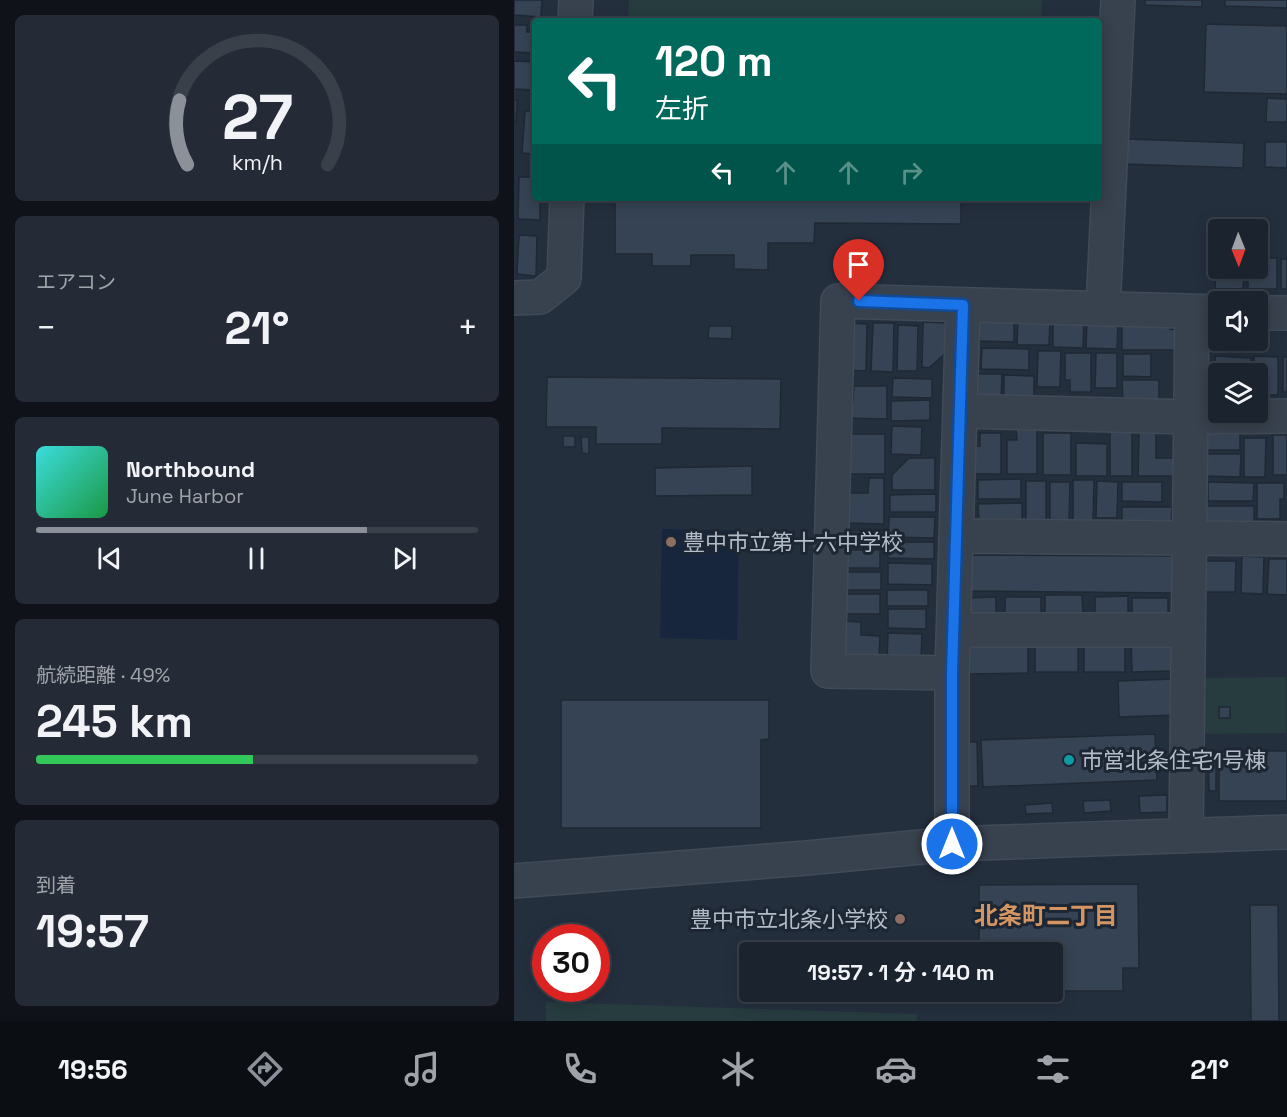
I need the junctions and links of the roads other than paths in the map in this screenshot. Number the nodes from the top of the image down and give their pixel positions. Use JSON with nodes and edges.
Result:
{"nodes":[{"id":1,"x":576,"y":0,"type":"edge"},
{"id":2,"x":1118,"y":0,"type":"edge"},
{"id":3,"x":575,"y":18,"type":"edge"},
{"id":4,"x":567,"y":201,"type":"edge"},
{"id":5,"x":514,"y":298,"type":"edge"},
{"id":6,"x":963,"y":305,"type":"junction"},
{"id":7,"x":1103,"y":309,"type":"junction"},
{"id":8,"x":1206,"y":312,"type":"edge"},
{"id":9,"x":1268,"y":313,"type":"edge"},
{"id":10,"x":1286,"y":313,"type":"edge"},
{"id":11,"x":960,"y":411,"type":"junction"},
{"id":12,"x":1286,"y":416,"type":"edge"},
{"id":13,"x":1191,"y":417,"type":"junction"},
{"id":14,"x":956,"y":536,"type":"junction"},
{"id":15,"x":1189,"y":539,"type":"junction"},
{"id":16,"x":1286,"y":539,"type":"edge"},
{"id":17,"x":954,"y":630,"type":"junction"},
{"id":18,"x":1188,"y":630,"type":"junction"},
{"id":19,"x":952,"y":673,"type":"junction"},
{"id":20,"x":1286,"y":832,"type":"edge"},
{"id":21,"x":1186,"y":836,"type":"junction"},
{"id":22,"x":952,"y":844,"type":"junction"},
{"id":23,"x":514,"y":881,"type":"edge"}],
"edges":[{"from":1,"to":3,"type":"street"},
{"from":2,"to":7,"type":"street"},
{"from":4,"to":5,"type":"street"},
{"from":6,"to":7,"type":"street"},
{"from":6,"to":11,"type":"street"},
{"from":6,"to":19,"type":"street"},
{"from":7,"to":8,"type":"street"},
{"from":8,"to":13,"type":"street"},
{"from":9,"to":10,"type":"street"},
{"from":11,"to":13,"type":"street"},
{"from":11,"to":14,"type":"street"},
{"from":12,"to":13,"type":"street"},
{"from":13,"to":15,"type":"street"},
{"from":14,"to":15,"type":"street"},
{"from":14,"to":17,"type":"street"},
{"from":15,"to":16,"type":"street"},
{"from":15,"to":18,"type":"street"},
{"from":17,"to":18,"type":"street"},
{"from":17,"to":19,"type":"street"},
{"from":18,"to":21,"type":"street"},
{"from":19,"to":22,"type":"street"},
{"from":20,"to":21,"type":"street"},
{"from":21,"to":22,"type":"street"},
{"from":22,"to":23,"type":"street"}]}
